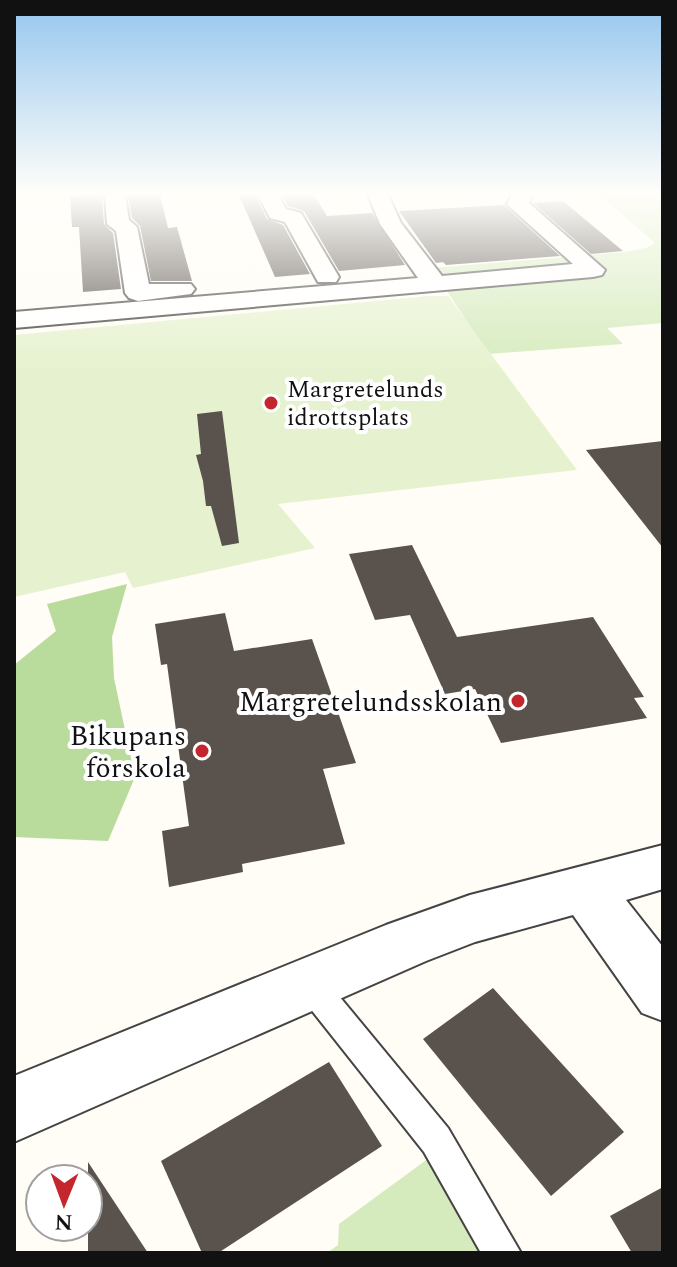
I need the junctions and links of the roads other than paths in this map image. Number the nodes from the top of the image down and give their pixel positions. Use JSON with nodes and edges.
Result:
{"nodes":[{"id":1,"x":132,"y":254,"type":"edge"},
{"id":2,"x":314,"y":254,"type":"edge"},
{"id":3,"x":413,"y":254,"type":"edge"},
{"id":4,"x":575,"y":254,"type":"edge"},
{"id":5,"x":327,"y":277,"type":"junction"},
{"id":6,"x":398,"y":278,"type":"junction"},
{"id":7,"x":434,"y":282,"type":"junction"},
{"id":8,"x":139,"y":301,"type":"junction"},
{"id":9,"x":14,"y":303,"type":"edge"},
{"id":10,"x":14,"y":320,"type":"edge"},
{"id":11,"x":663,"y":867,"type":"edge"},
{"id":12,"x":584,"y":887,"type":"junction"},
{"id":13,"x":309,"y":983,"type":"junction"},
{"id":14,"x":663,"y":993,"type":"edge"},
{"id":15,"x":14,"y":1109,"type":"edge"},
{"id":16,"x":502,"y":1253,"type":"edge"}],
"edges":[{"from":1,"to":8,"type":"street"},
{"from":2,"to":5,"type":"street"},
{"from":3,"to":7,"type":"street"},
{"from":4,"to":7,"type":"street"},
{"from":5,"to":6,"type":"street"},
{"from":5,"to":8,"type":"street"},
{"from":6,"to":7,"type":"street"},
{"from":6,"to":8,"type":"street"},
{"from":8,"to":9,"type":"street"},
{"from":8,"to":10,"type":"street"},
{"from":11,"to":12,"type":"street"},
{"from":12,"to":13,"type":"street"},
{"from":12,"to":14,"type":"street"},
{"from":13,"to":15,"type":"street"},
{"from":13,"to":16,"type":"lane"}]}
